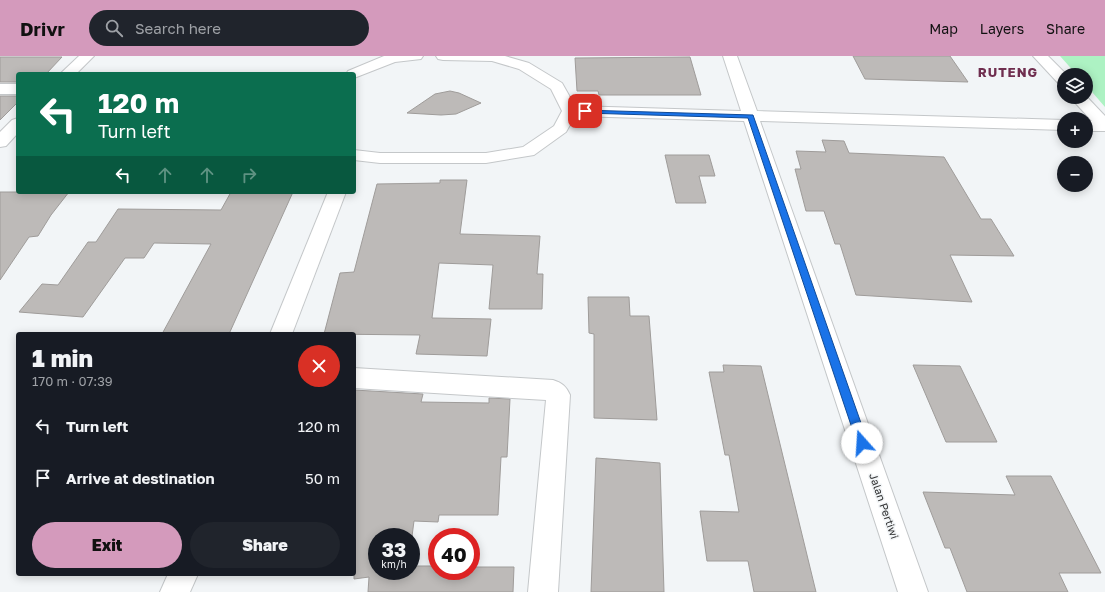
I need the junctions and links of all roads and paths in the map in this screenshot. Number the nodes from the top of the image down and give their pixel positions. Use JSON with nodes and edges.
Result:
{"nodes":[{"id":1,"x":87,"y":56,"type":"edge"},
{"id":2,"x":416,"y":56,"type":"edge"},
{"id":3,"x":443,"y":56,"type":"edge"},
{"id":4,"x":730,"y":56,"type":"edge"},
{"id":5,"x":1040,"y":56,"type":"edge"},
{"id":6,"x":392,"y":57,"type":"edge"},
{"id":7,"x":69,"y":72,"type":"edge"},
{"id":8,"x":356,"y":73,"type":"edge"},
{"id":9,"x":1057,"y":74,"type":"edge"},
{"id":10,"x":0,"y":89,"type":"edge"},
{"id":11,"x":16,"y":89,"type":"edge"},
{"id":12,"x":1085,"y":104,"type":"edge"},
{"id":13,"x":570,"y":111,"type":"junction"},
{"id":14,"x":751,"y":116,"type":"junction"},
{"id":15,"x":16,"y":125,"type":"edge"},
{"id":16,"x":1057,"y":125,"type":"edge"},
{"id":17,"x":1093,"y":126,"type":"edge"},
{"id":18,"x":1105,"y":126,"type":"edge"},
{"id":19,"x":0,"y":142,"type":"edge"},
{"id":20,"x":356,"y":155,"type":"edge"},
{"id":21,"x":336,"y":194,"type":"edge"},
{"id":22,"x":282,"y":332,"type":"edge"},
{"id":23,"x":356,"y":378,"type":"edge"},
{"id":24,"x":182,"y":576,"type":"edge"},
{"id":25,"x":175,"y":592,"type":"edge"},
{"id":26,"x":543,"y":592,"type":"edge"},
{"id":27,"x":913,"y":592,"type":"edge"}],
"edges":[{"from":1,"to":7,"type":"main road"},
{"from":2,"to":6,"type":"main road"},
{"from":3,"to":13,"type":"main road"},
{"from":4,"to":14,"type":"main road","name":"Jalan Pertiwi"},
{"from":5,"to":9,"type":"main road"},
{"from":6,"to":8,"type":"main road"},
{"from":10,"to":11,"type":"main road"},
{"from":12,"to":18,"type":"main road"},
{"from":13,"to":14,"type":"main road"},
{"from":13,"to":20,"type":"main road"},
{"from":14,"to":16,"type":"main road"},
{"from":14,"to":27,"type":"main road","name":"Jalan Pertiwi"},
{"from":15,"to":19,"type":"main road"},
{"from":17,"to":18,"type":"main road"},
{"from":21,"to":22,"type":"main road"},
{"from":23,"to":26,"type":"main road"},
{"from":24,"to":25,"type":"main road"}]}
